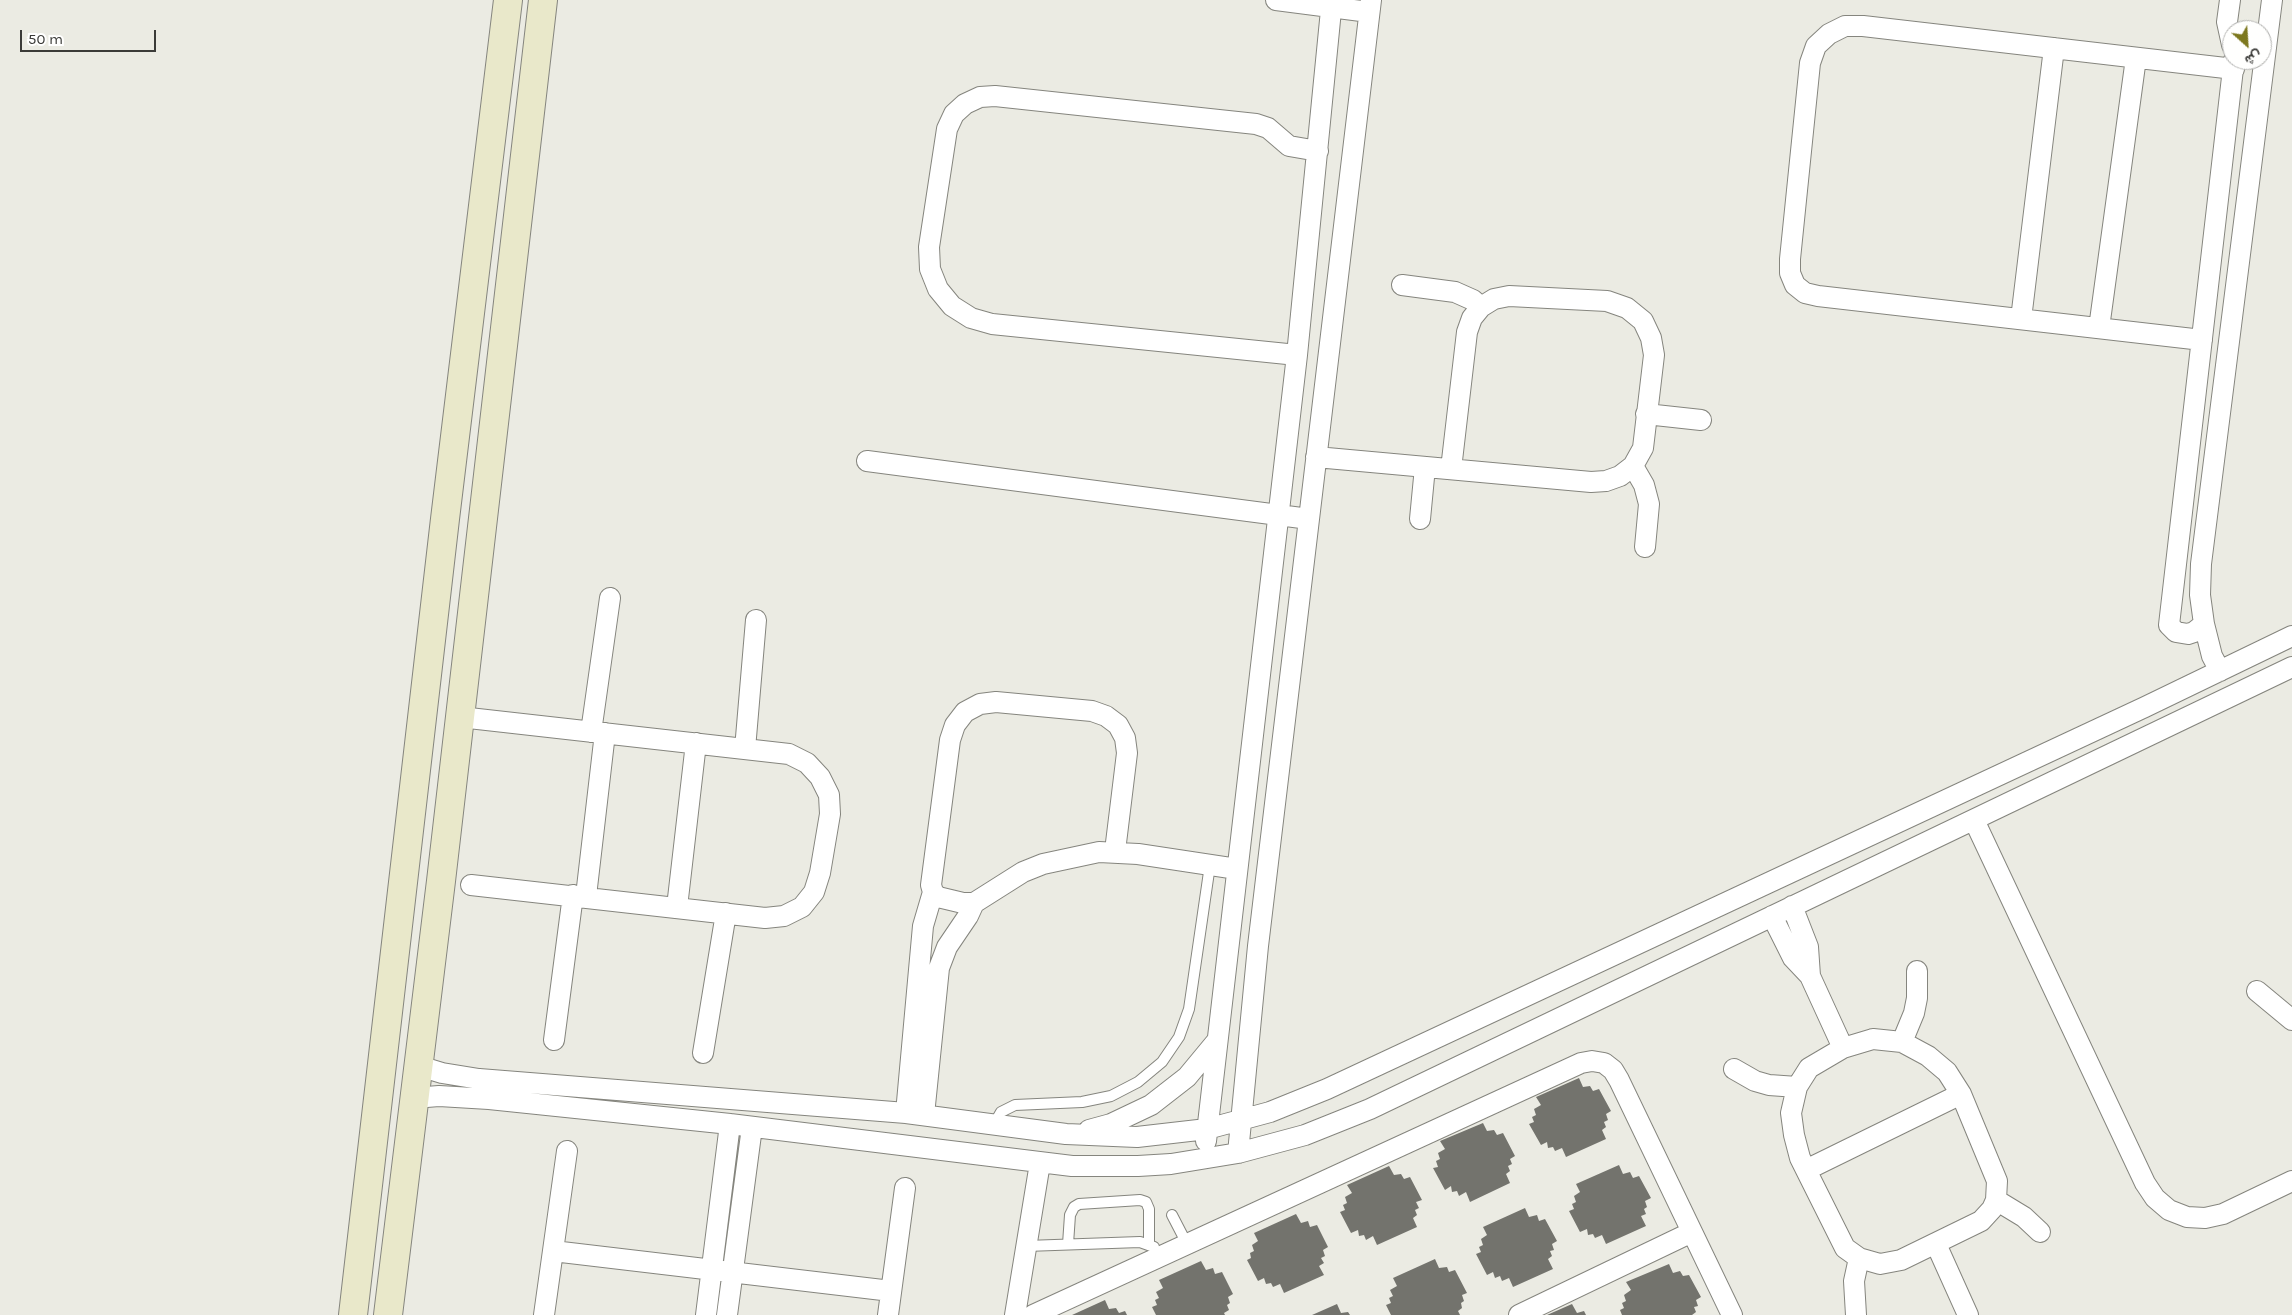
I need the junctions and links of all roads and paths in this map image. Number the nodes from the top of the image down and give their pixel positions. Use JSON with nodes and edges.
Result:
{"nodes":[{"id":1,"x":508,"y":0,"type":"edge"},
{"id":2,"x":543,"y":0,"type":"edge"},
{"id":3,"x":1276,"y":0,"type":"edge"},
{"id":4,"x":2230,"y":0,"type":"edge"},
{"id":5,"x":2272,"y":0,"type":"edge"},
{"id":6,"x":1331,"y":3,"type":"edge"},
{"id":7,"x":1370,"y":6,"type":"edge"},
{"id":8,"x":2227,"y":20,"type":"edge"},
{"id":9,"x":2054,"y":48,"type":"junction"},
{"id":10,"x":2136,"y":58,"type":"junction"},
{"id":11,"x":2222,"y":64,"type":"edge"},
{"id":12,"x":2233,"y":70,"type":"edge"},
{"id":13,"x":2226,"y":140,"type":"junction"},
{"id":14,"x":2254,"y":144,"type":"junction"},
{"id":15,"x":1318,"y":151,"type":"junction"},
{"id":16,"x":1402,"y":286,"type":"dead end"},
{"id":17,"x":1481,"y":306,"type":"junction"},
{"id":18,"x":2021,"y":319,"type":"junction"},
{"id":19,"x":2099,"y":328,"type":"junction"},
{"id":20,"x":2202,"y":340,"type":"junction"},
{"id":21,"x":1297,"y":355,"type":"junction"},
{"id":22,"x":1646,"y":414,"type":"junction"},
{"id":23,"x":1701,"y":420,"type":"dead end"},
{"id":24,"x":1316,"y":457,"type":"junction"},
{"id":25,"x":867,"y":461,"type":"dead end"},
{"id":26,"x":1632,"y":466,"type":"junction"},
{"id":27,"x":1426,"y":467,"type":"junction"},
{"id":28,"x":1451,"y":469,"type":"junction"},
{"id":29,"x":2183,"y":512,"type":"junction"},
{"id":30,"x":1278,"y":515,"type":"junction"},
{"id":31,"x":2208,"y":515,"type":"junction"},
{"id":32,"x":445,"y":519,"type":"junction"},
{"id":33,"x":1309,"y":519,"type":"junction"},
{"id":34,"x":1420,"y":519,"type":"dead end"},
{"id":35,"x":482,"y":524,"type":"junction"},
{"id":36,"x":1645,"y":547,"type":"dead end"},
{"id":37,"x":610,"y":598,"type":"dead end"},
{"id":38,"x":756,"y":620,"type":"dead end"},
{"id":39,"x":2204,"y":624,"type":"junction"},
{"id":40,"x":2292,"y":636,"type":"edge"},
{"id":41,"x":2292,"y":667,"type":"edge"},
{"id":42,"x":2220,"y":671,"type":"junction"},
{"id":43,"x":460,"y":717,"type":"junction"},
{"id":44,"x":598,"y":733,"type":"junction"},
{"id":45,"x":696,"y":744,"type":"junction"},
{"id":46,"x":746,"y":749,"type":"junction"},
{"id":47,"x":1974,"y":820,"type":"junction"},
{"id":48,"x":1115,"y":852,"type":"junction"},
{"id":49,"x":1210,"y":865,"type":"junction"},
{"id":50,"x":1237,"y":869,"type":"junction"},
{"id":51,"x":471,"y":885,"type":"dead end"},
{"id":52,"x":933,"y":892,"type":"junction"},
{"id":53,"x":579,"y":896,"type":"junction"},
{"id":54,"x":974,"y":903,"type":"junction"},
{"id":55,"x":1792,"y":906,"type":"junction"},
{"id":56,"x":677,"y":907,"type":"junction"},
{"id":57,"x":726,"y":913,"type":"junction"},
{"id":58,"x":1772,"y":916,"type":"junction"},
{"id":59,"x":1918,"y":971,"type":"dead end"},
{"id":60,"x":1810,"y":976,"type":"junction"},
{"id":61,"x":2257,"y":991,"type":"dead end"},
{"id":62,"x":2292,"y":1020,"type":"edge"},
{"id":63,"x":554,"y":1040,"type":"dead end"},
{"id":64,"x":1216,"y":1042,"type":"junction"},
{"id":65,"x":1902,"y":1042,"type":"junction"},
{"id":66,"x":1844,"y":1048,"type":"junction"},
{"id":67,"x":703,"y":1053,"type":"dead end"},
{"id":68,"x":418,"y":1066,"type":"junction"},
{"id":69,"x":1734,"y":1069,"type":"dead end"},
{"id":70,"x":1797,"y":1087,"type":"junction"},
{"id":71,"x":1961,"y":1094,"type":"junction"},
{"id":72,"x":414,"y":1098,"type":"junction"},
{"id":73,"x":915,"y":1114,"type":"junction"},
{"id":74,"x":1241,"y":1121,"type":"junction"},
{"id":75,"x":730,"y":1124,"type":"junction"},
{"id":76,"x":994,"y":1124,"type":"junction"},
{"id":77,"x":752,"y":1127,"type":"junction"},
{"id":78,"x":1207,"y":1129,"type":"junction"},
{"id":79,"x":1066,"y":1134,"type":"junction"},
{"id":80,"x":567,"y":1151,"type":"dead end"},
{"id":81,"x":1238,"y":1153,"type":"junction"},
{"id":82,"x":1204,"y":1159,"type":"junction"},
{"id":83,"x":1040,"y":1163,"type":"junction"},
{"id":84,"x":1806,"y":1170,"type":"junction"},
{"id":85,"x":2292,"y":1181,"type":"edge"},
{"id":86,"x":906,"y":1188,"type":"dead end"},
{"id":87,"x":1996,"y":1200,"type":"junction"},
{"id":88,"x":1172,"y":1216,"type":"dead end"},
{"id":89,"x":1692,"y":1232,"type":"junction"},
{"id":90,"x":2040,"y":1232,"type":"dead end"},
{"id":91,"x":1068,"y":1244,"type":"junction"},
{"id":92,"x":1187,"y":1244,"type":"junction"},
{"id":93,"x":1936,"y":1244,"type":"junction"},
{"id":94,"x":1026,"y":1246,"type":"junction"},
{"id":95,"x":1155,"y":1250,"type":"junction"},
{"id":96,"x":553,"y":1252,"type":"junction"},
{"id":97,"x":1859,"y":1258,"type":"junction"},
{"id":98,"x":711,"y":1271,"type":"junction"},
{"id":99,"x":733,"y":1273,"type":"junction"},
{"id":100,"x":891,"y":1291,"type":"junction"},
{"id":101,"x":353,"y":1315,"type":"edge"},
{"id":102,"x":388,"y":1315,"type":"edge"},
{"id":103,"x":544,"y":1315,"type":"edge"},
{"id":104,"x":706,"y":1315,"type":"edge"},
{"id":105,"x":727,"y":1315,"type":"edge"},
{"id":106,"x":888,"y":1315,"type":"edge"},
{"id":107,"x":1015,"y":1315,"type":"edge"},
{"id":108,"x":1032,"y":1315,"type":"edge"},
{"id":109,"x":1519,"y":1315,"type":"edge"},
{"id":110,"x":1732,"y":1315,"type":"edge"},
{"id":111,"x":1856,"y":1315,"type":"edge"},
{"id":112,"x":1968,"y":1315,"type":"edge"}],
"edges":[{"from":1,"to":32,"type":"street"},
{"from":2,"to":35,"type":"street"},
{"from":3,"to":6,"type":"street"},
{"from":4,"to":8,"type":"street"},
{"from":5,"to":14,"type":"street"},
{"from":6,"to":7,"type":"street"},
{"from":6,"to":15,"type":"street"},
{"from":7,"to":24,"type":"street"},
{"from":9,"to":10,"type":"street"},
{"from":9,"to":18,"type":"street"},
{"from":9,"to":18,"type":"street"},
{"from":10,"to":11,"type":"street"},
{"from":10,"to":19,"type":"street"},
{"from":12,"to":13,"type":"street"},
{"from":13,"to":14,"type":"street"},
{"from":13,"to":20,"type":"street"},
{"from":14,"to":31,"type":"street"},
{"from":15,"to":21,"type":"street"},
{"from":15,"to":21,"type":"street"},
{"from":16,"to":17,"type":"street"},
{"from":17,"to":22,"type":"street"},
{"from":17,"to":28,"type":"street"},
{"from":18,"to":19,"type":"street"},
{"from":19,"to":20,"type":"street"},
{"from":20,"to":29,"type":"street"},
{"from":21,"to":30,"type":"street"},
{"from":22,"to":23,"type":"street"},
{"from":22,"to":26,"type":"street"},
{"from":24,"to":27,"type":"street"},
{"from":24,"to":33,"type":"street"},
{"from":25,"to":30,"type":"street"},
{"from":26,"to":28,"type":"street"},
{"from":26,"to":36,"type":"street"},
{"from":27,"to":28,"type":"street"},
{"from":27,"to":34,"type":"street"},
{"from":29,"to":31,"type":"street"},
{"from":29,"to":39,"type":"street"},
{"from":30,"to":33,"type":"street"},
{"from":30,"to":50,"type":"street"},
{"from":31,"to":39,"type":"street"},
{"from":32,"to":35,"type":"street"},
{"from":32,"to":101,"type":"street"},
{"from":33,"to":74,"type":"street"},
{"from":35,"to":43,"type":"street"},
{"from":37,"to":44,"type":"street"},
{"from":38,"to":46,"type":"street"},
{"from":39,"to":42,"type":"street"},
{"from":40,"to":42,"type":"street"},
{"from":41,"to":47,"type":"street"},
{"from":42,"to":74,"type":"street"},
{"from":43,"to":44,"type":"street"},
{"from":43,"to":68,"type":"street"},
{"from":44,"to":45,"type":"street"},
{"from":44,"to":53,"type":"street"},
{"from":45,"to":46,"type":"street"},
{"from":45,"to":56,"type":"street"},
{"from":46,"to":57,"type":"street"},
{"from":47,"to":55,"type":"street"},
{"from":47,"to":85,"type":"street"},
{"from":48,"to":49,"type":"street"},
{"from":48,"to":52,"type":"street"},
{"from":48,"to":54,"type":"street"},
{"from":49,"to":50,"type":"street"},
{"from":49,"to":76,"type":"lane"},
{"from":50,"to":64,"type":"street"},
{"from":51,"to":53,"type":"street"},
{"from":52,"to":54,"type":"street"},
{"from":52,"to":73,"type":"street"},
{"from":53,"to":56,"type":"street"},
{"from":53,"to":63,"type":"street"},
{"from":54,"to":73,"type":"street"},
{"from":55,"to":58,"type":"street"},
{"from":55,"to":60,"type":"street"},
{"from":56,"to":57,"type":"street"},
{"from":57,"to":67,"type":"street"},
{"from":58,"to":60,"type":"street"},
{"from":58,"to":81,"type":"street"},
{"from":59,"to":65,"type":"street"},
{"from":60,"to":66,"type":"street"},
{"from":61,"to":62,"type":"street"},
{"from":64,"to":78,"type":"street"},
{"from":64,"to":79,"type":"street"},
{"from":65,"to":66,"type":"street"},
{"from":65,"to":71,"type":"street"},
{"from":66,"to":70,"type":"street"},
{"from":68,"to":72,"type":"street"},
{"from":68,"to":73,"type":"street"},
{"from":69,"to":70,"type":"street"},
{"from":70,"to":84,"type":"street"},
{"from":71,"to":84,"type":"street"},
{"from":71,"to":87,"type":"street"},
{"from":72,"to":75,"type":"street"},
{"from":72,"to":102,"type":"street"},
{"from":73,"to":76,"type":"street"},
{"from":74,"to":78,"type":"street"},
{"from":74,"to":81,"type":"street"},
{"from":75,"to":77,"type":"street"},
{"from":75,"to":98,"type":"street"},
{"from":76,"to":79,"type":"street"},
{"from":77,"to":83,"type":"street"},
{"from":77,"to":99,"type":"street"},
{"from":78,"to":79,"type":"street"},
{"from":78,"to":82,"type":"street"},
{"from":80,"to":96,"type":"street"},
{"from":81,"to":82,"type":"street"},
{"from":82,"to":83,"type":"street"},
{"from":83,"to":94,"type":"street"},
{"from":84,"to":97,"type":"street"},
{"from":86,"to":100,"type":"street"},
{"from":87,"to":90,"type":"street"},
{"from":87,"to":93,"type":"street"},
{"from":88,"to":92,"type":"lane"},
{"from":89,"to":92,"type":"street"},
{"from":89,"to":109,"type":"street"},
{"from":89,"to":110,"type":"street"},
{"from":91,"to":94,"type":"lane"},
{"from":91,"to":95,"type":"lane"},
{"from":91,"to":95,"type":"lane"},
{"from":92,"to":95,"type":"street"},
{"from":93,"to":97,"type":"street"},
{"from":93,"to":112,"type":"street"},
{"from":94,"to":107,"type":"street"},
{"from":95,"to":108,"type":"street"},
{"from":96,"to":98,"type":"street"},
{"from":96,"to":103,"type":"street"},
{"from":97,"to":111,"type":"street"},
{"from":98,"to":99,"type":"street"},
{"from":98,"to":104,"type":"street"},
{"from":99,"to":100,"type":"street"},
{"from":99,"to":105,"type":"street"},
{"from":100,"to":106,"type":"street"}]}
